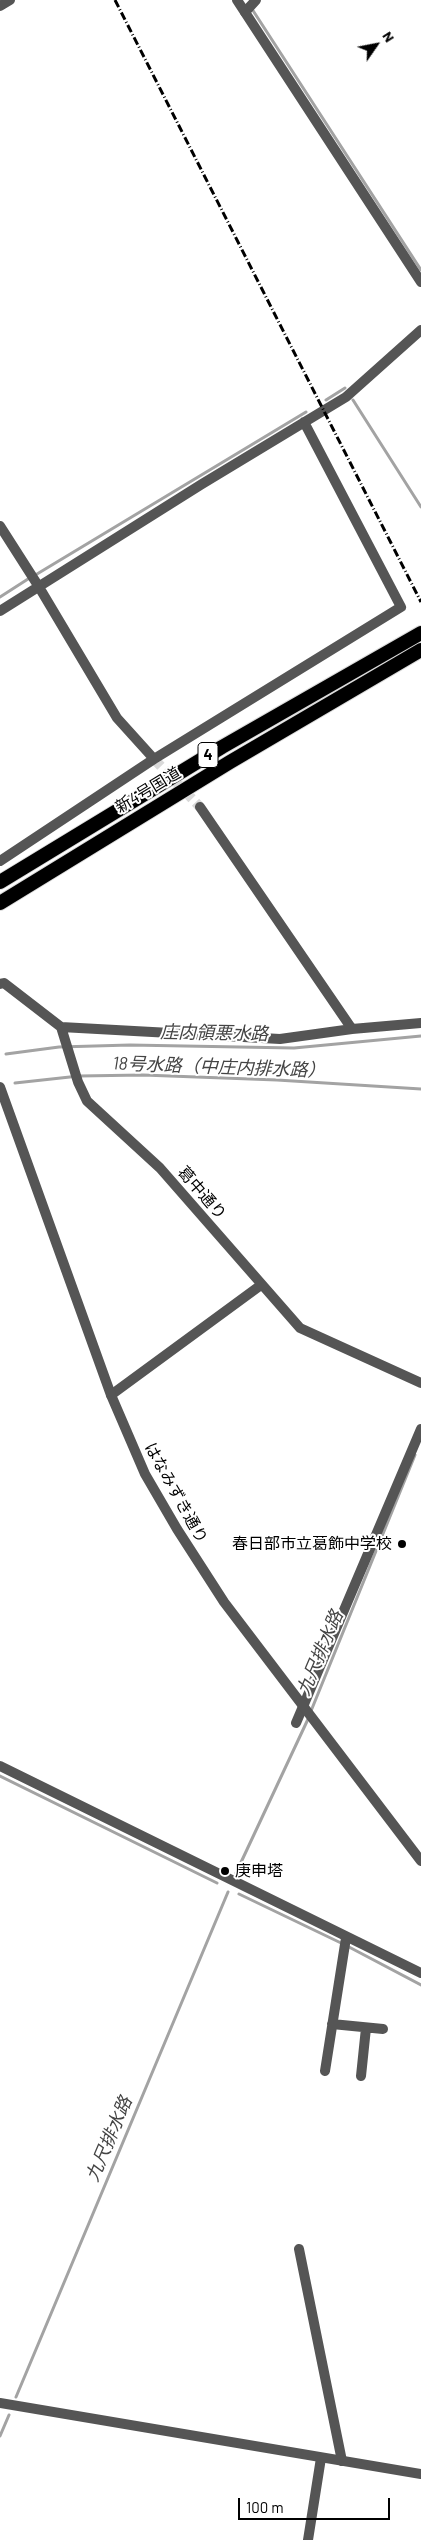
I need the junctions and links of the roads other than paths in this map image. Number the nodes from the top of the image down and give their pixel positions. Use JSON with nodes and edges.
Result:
{"nodes":[{"id":1,"x":10,"y":0,"type":"edge"},
{"id":2,"x":237,"y":0,"type":"edge"},
{"id":3,"x":256,"y":0,"type":"edge"},
{"id":4,"x":0,"y":6,"type":"edge"},
{"id":5,"x":245,"y":12,"type":"junction"},
{"id":6,"x":421,"y":282,"type":"edge"},
{"id":7,"x":421,"y":330,"type":"edge"},
{"id":8,"x":304,"y":422,"type":"junction"},
{"id":9,"x":0,"y":526,"type":"edge"},
{"id":10,"x":39,"y":586,"type":"junction"},
{"id":11,"x":0,"y":611,"type":"edge"},
{"id":12,"x":420,"y":633,"type":"edge"},
{"id":13,"x":421,"y":650,"type":"edge"},
{"id":14,"x":154,"y":759,"type":"junction"},
{"id":15,"x":200,"y":807,"type":"tunnel mouth"},
{"id":16,"x":0,"y":861,"type":"edge"},
{"id":17,"x":0,"y":882,"type":"edge"},
{"id":18,"x":0,"y":904,"type":"edge"},
{"id":19,"x":0,"y":984,"type":"edge"},
{"id":20,"x":421,"y":1023,"type":"edge"},
{"id":21,"x":61,"y":1027,"type":"junction"},
{"id":22,"x":352,"y":1029,"type":"junction"},
{"id":23,"x":0,"y":1087,"type":"edge"},
{"id":24,"x":261,"y":1285,"type":"junction"},
{"id":25,"x":421,"y":1383,"type":"edge"},
{"id":26,"x":111,"y":1395,"type":"junction"},
{"id":27,"x":421,"y":1429,"type":"edge"},
{"id":28,"x":304,"y":1707,"type":"junction"},
{"id":29,"x":296,"y":1723,"type":"dead end"},
{"id":30,"x":0,"y":1766,"type":"edge"},
{"id":31,"x":421,"y":1861,"type":"edge"},
{"id":32,"x":346,"y":1938,"type":"junction"},
{"id":33,"x":421,"y":1973,"type":"edge"},
{"id":34,"x":332,"y":2024,"type":"junction"},
{"id":35,"x":366,"y":2028,"type":"junction"},
{"id":36,"x":383,"y":2029,"type":"dead end"},
{"id":37,"x":325,"y":2071,"type":"dead end"},
{"id":38,"x":361,"y":2076,"type":"dead end"},
{"id":39,"x":299,"y":2249,"type":"dead end"},
{"id":40,"x":0,"y":2403,"type":"edge"},
{"id":41,"x":321,"y":2458,"type":"junction"},
{"id":42,"x":342,"y":2461,"type":"junction"},
{"id":43,"x":421,"y":2474,"type":"edge"},
{"id":44,"x":308,"y":2540,"type":"edge"}],
"edges":[{"from":1,"to":4,"type":"street"},
{"from":2,"to":5,"type":"street"},
{"from":3,"to":5,"type":"street"},
{"from":5,"to":6,"type":"street"},
{"from":7,"to":8,"type":"street"},
{"from":8,"to":10,"type":"street"},
{"from":8,"to":14,"type":"street"},
{"from":9,"to":10,"type":"street"},
{"from":10,"to":11,"type":"street"},
{"from":10,"to":14,"type":"street"},
{"from":12,"to":17,"type":"highway","name":"新4号国道","number":"4"},
{"from":13,"to":18,"type":"highway","name":"新4号国道","number":"4"},
{"from":14,"to":16,"type":"street"},
{"from":15,"to":22,"type":"street"},
{"from":19,"to":21,"type":"street"},
{"from":20,"to":22,"type":"street"},
{"from":21,"to":22,"type":"street"},
{"from":21,"to":24,"type":"street","name":"葛中通り"},
{"from":23,"to":26,"type":"street","name":"はなみずき通り"},
{"from":24,"to":25,"type":"street","name":"葛中通り"},
{"from":24,"to":26,"type":"street"},
{"from":26,"to":28,"type":"street","name":"はなみずき通り"},
{"from":27,"to":28,"type":"street"},
{"from":28,"to":29,"type":"street"},
{"from":28,"to":31,"type":"street","name":"はなみずき通り"},
{"from":30,"to":32,"type":"street"},
{"from":32,"to":33,"type":"street"},
{"from":32,"to":34,"type":"street"},
{"from":34,"to":35,"type":"street"},
{"from":34,"to":37,"type":"street"},
{"from":35,"to":36,"type":"street"},
{"from":35,"to":38,"type":"street"},
{"from":39,"to":42,"type":"street"},
{"from":40,"to":41,"type":"street"},
{"from":41,"to":42,"type":"street"},
{"from":41,"to":44,"type":"street"},
{"from":42,"to":43,"type":"street"}]}
